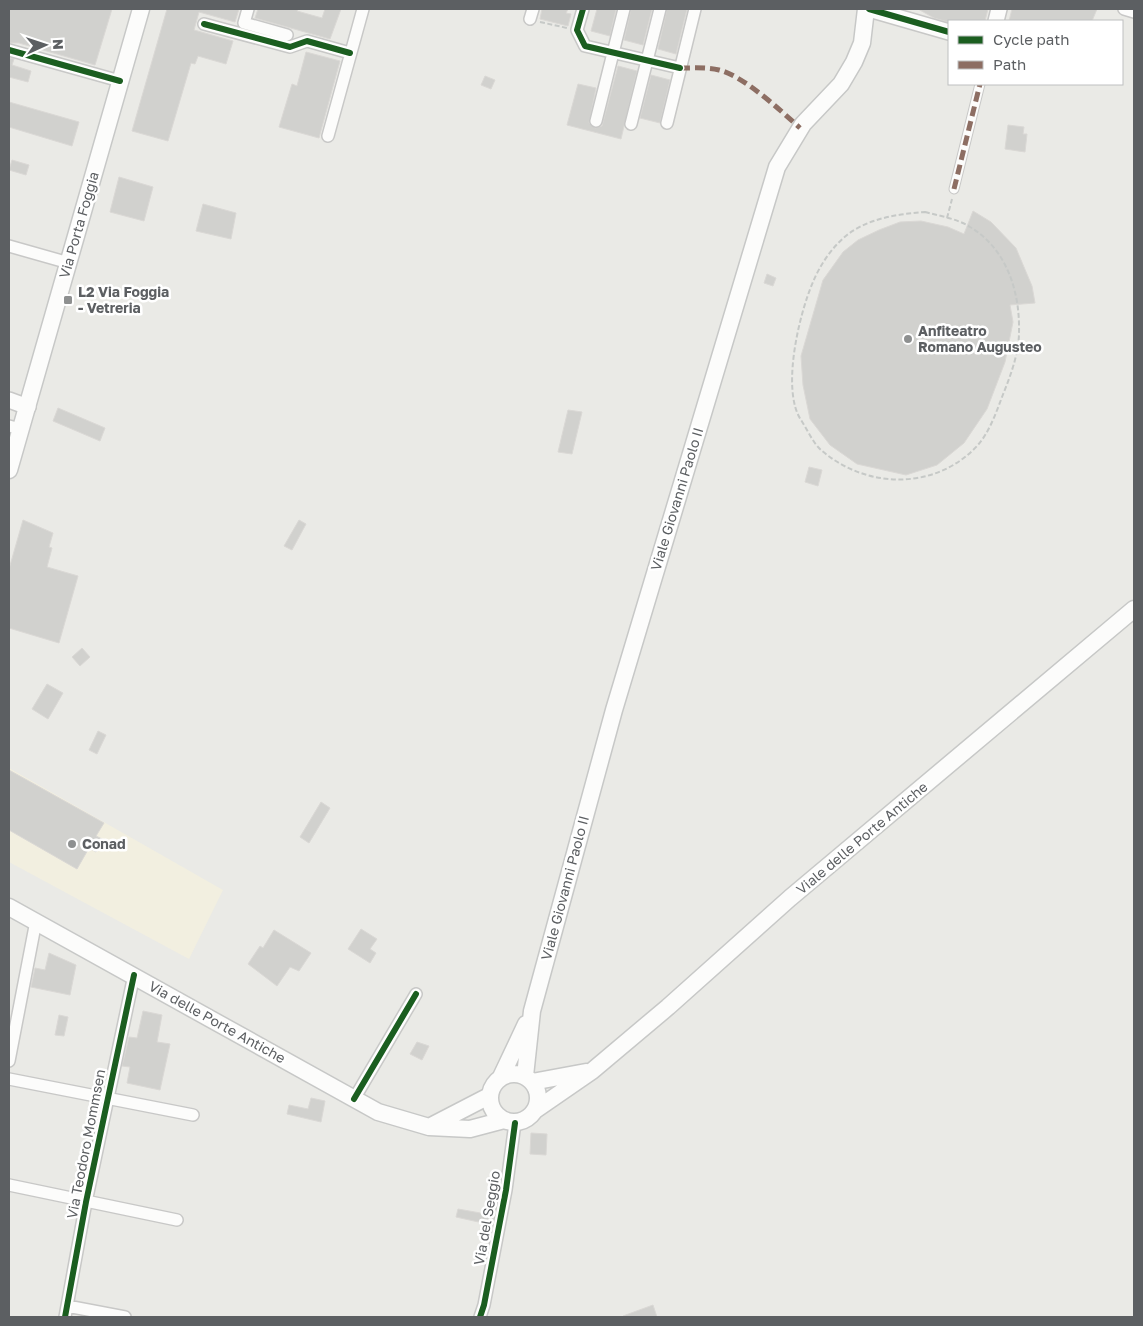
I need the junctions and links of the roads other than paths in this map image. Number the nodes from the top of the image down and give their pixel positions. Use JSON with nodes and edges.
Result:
{"nodes":[{"id":1,"x":141,"y":9,"type":"edge"},
{"id":2,"x":248,"y":9,"type":"edge"},
{"id":3,"x":363,"y":9,"type":"edge"},
{"id":4,"x":583,"y":9,"type":"edge"},
{"id":5,"x":624,"y":9,"type":"edge"},
{"id":6,"x":660,"y":9,"type":"edge"},
{"id":7,"x":696,"y":9,"type":"edge"},
{"id":8,"x":867,"y":9,"type":"edge"},
{"id":9,"x":1124,"y":9,"type":"edge"},
{"id":10,"x":1134,"y":12,"type":"edge"},
{"id":11,"x":204,"y":24,"type":"dead end"},
{"id":12,"x":948,"y":32,"type":"edge"},
{"id":13,"x":287,"y":35,"type":"dead end"},
{"id":14,"x":9,"y":50,"type":"edge"},
{"id":15,"x":613,"y":52,"type":"junction"},
{"id":16,"x":350,"y":53,"type":"junction"},
{"id":17,"x":647,"y":60,"type":"junction"},
{"id":18,"x":680,"y":68,"type":"junction"},
{"id":19,"x":120,"y":81,"type":"junction"},
{"id":20,"x":980,"y":85,"type":"edge"},
{"id":21,"x":596,"y":121,"type":"dead end"},
{"id":22,"x":667,"y":123,"type":"dead end"},
{"id":23,"x":631,"y":124,"type":"dead end"},
{"id":24,"x":328,"y":136,"type":"dead end"},
{"id":25,"x":954,"y":189,"type":"road end"},
{"id":26,"x":9,"y":246,"type":"edge"},
{"id":27,"x":69,"y":263,"type":"junction"},
{"id":28,"x":9,"y":400,"type":"edge"},
{"id":29,"x":28,"y":407,"type":"junction"},
{"id":30,"x":15,"y":428,"type":"edge"},
{"id":31,"x":9,"y":470,"type":"edge"},
{"id":32,"x":1134,"y":609,"type":"edge"},
{"id":33,"x":9,"y":907,"type":"edge"},
{"id":34,"x":36,"y":921,"type":"junction"},
{"id":35,"x":134,"y":976,"type":"junction"},
{"id":36,"x":416,"y":994,"type":"dead end"},
{"id":37,"x":532,"y":1011,"type":"junction"},
{"id":38,"x":9,"y":1061,"type":"edge"},
{"id":39,"x":592,"y":1071,"type":"junction"},
{"id":40,"x":501,"y":1077,"type":"junction"},
{"id":41,"x":9,"y":1079,"type":"edge"},
{"id":42,"x":528,"y":1079,"type":"junction"},
{"id":43,"x":489,"y":1096,"type":"junction"},
{"id":44,"x":107,"y":1098,"type":"junction"},
{"id":45,"x":354,"y":1098,"type":"junction"},
{"id":46,"x":534,"y":1112,"type":"junction"},
{"id":47,"x":193,"y":1115,"type":"dead end"},
{"id":48,"x":509,"y":1122,"type":"junction"},
{"id":49,"x":429,"y":1128,"type":"junction"},
{"id":50,"x":9,"y":1185,"type":"edge"},
{"id":51,"x":86,"y":1202,"type":"junction"},
{"id":52,"x":177,"y":1220,"type":"dead end"},
{"id":53,"x":66,"y":1312,"type":"edge"},
{"id":54,"x":482,"y":1314,"type":"edge"},
{"id":55,"x":125,"y":1317,"type":"edge"}],
"edges":[{"from":1,"to":19,"type":"main road","name":"Via Porta Foggia"},
{"from":2,"to":13,"type":"street"},
{"from":3,"to":16,"type":"street"},
{"from":4,"to":15,"type":"street"},
{"from":5,"to":15,"type":"street"},
{"from":6,"to":17,"type":"street"},
{"from":7,"to":18,"type":"street"},
{"from":8,"to":12,"type":"street"},
{"from":8,"to":37,"type":"main road","name":"Viale Giovanni Paolo II"},
{"from":9,"to":10,"type":"street"},
{"from":11,"to":16,"type":"street"},
{"from":14,"to":19,"type":"street"},
{"from":15,"to":17,"type":"street"},
{"from":15,"to":21,"type":"street"},
{"from":16,"to":24,"type":"street"},
{"from":17,"to":18,"type":"street"},
{"from":17,"to":23,"type":"street"},
{"from":18,"to":22,"type":"street"},
{"from":19,"to":27,"type":"main road","name":"Via Porta Foggia"},
{"from":20,"to":25,"type":"street"},
{"from":26,"to":27,"type":"street"},
{"from":27,"to":29,"type":"main road","name":"Via Porta Foggia"},
{"from":28,"to":29,"type":"street"},
{"from":29,"to":30,"type":"main road","name":"Via Porta Foggia"},
{"from":30,"to":31,"type":"main road","name":"Via Porta Foggia"},
{"from":32,"to":39,"type":"main road","name":"Viale delle Porte Antiche"},
{"from":33,"to":34,"type":"main road","name":"Via delle Porte Antiche"},
{"from":34,"to":35,"type":"main road","name":"Via delle Porte Antiche"},
{"from":34,"to":38,"type":"street"},
{"from":35,"to":44,"type":"street","name":"Via Teodoro Mommsen"},
{"from":35,"to":45,"type":"main road","name":"Via delle Porte Antiche"},
{"from":36,"to":45,"type":"street"},
{"from":37,"to":40,"type":"main road"},
{"from":37,"to":42,"type":"main road"},
{"from":39,"to":42,"type":"main road"},
{"from":39,"to":46,"type":"main road","name":"Viale delle Porte Antiche"},
{"from":40,"to":42,"type":"main road"},
{"from":40,"to":43,"type":"main road"},
{"from":41,"to":44,"type":"street"},
{"from":42,"to":46,"type":"main road"},
{"from":43,"to":48,"type":"main road"},
{"from":43,"to":49,"type":"main road"},
{"from":44,"to":47,"type":"street"},
{"from":44,"to":51,"type":"street","name":"Via Teodoro Mommsen"},
{"from":45,"to":49,"type":"main road","name":"Via delle Porte Antiche"},
{"from":46,"to":48,"type":"main road"},
{"from":48,"to":49,"type":"main road","name":"Via delle Porte Antiche"},
{"from":48,"to":54,"type":"street","name":"Via del Seggio"},
{"from":50,"to":51,"type":"street"},
{"from":51,"to":52,"type":"street"},
{"from":51,"to":53,"type":"street","name":"Via Teodoro Mommsen"},
{"from":53,"to":55,"type":"street"}]}
